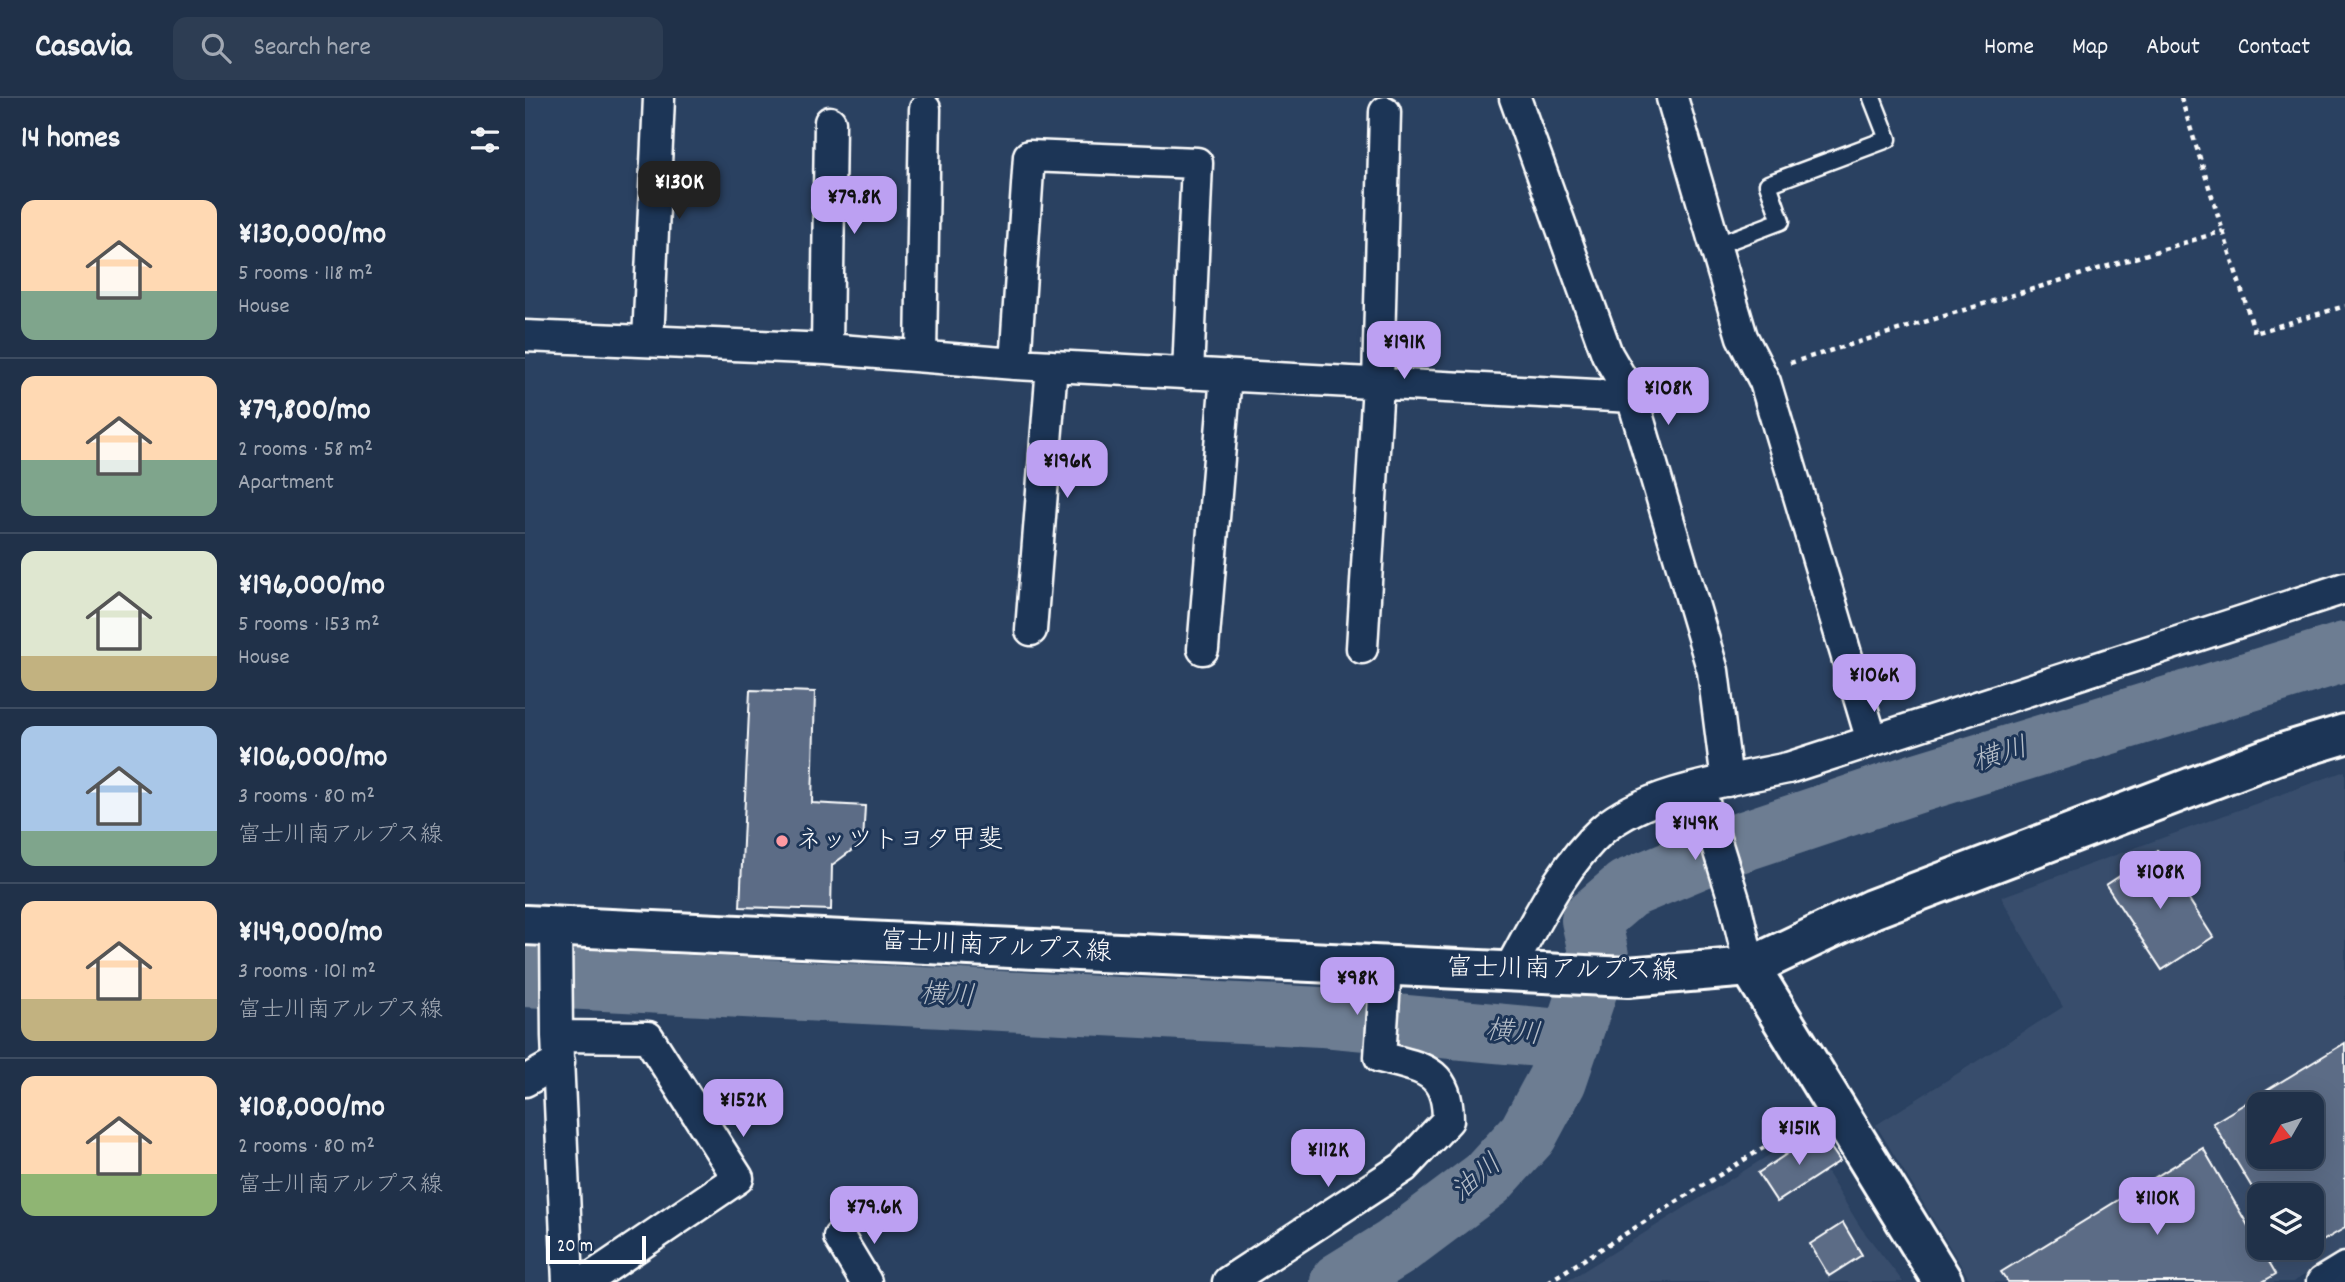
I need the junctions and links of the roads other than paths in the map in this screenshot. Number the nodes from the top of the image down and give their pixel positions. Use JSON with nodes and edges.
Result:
{"nodes":[{"id":1,"x":659,"y":98,"type":"edge"},
{"id":2,"x":1515,"y":98,"type":"edge"},
{"id":3,"x":1672,"y":98,"type":"edge"},
{"id":4,"x":1873,"y":98,"type":"edge"},
{"id":5,"x":925,"y":108,"type":"dead end"},
{"id":6,"x":1385,"y":112,"type":"dead end"},
{"id":7,"x":830,"y":122,"type":"dead end"},
{"id":8,"x":1715,"y":246,"type":"junction"},
{"id":9,"x":525,"y":336,"type":"edge"},
{"id":10,"x":648,"y":341,"type":"junction"},
{"id":11,"x":827,"y":349,"type":"junction"},
{"id":12,"x":921,"y":356,"type":"junction"},
{"id":13,"x":1015,"y":364,"type":"junction"},
{"id":14,"x":1052,"y":366,"type":"junction"},
{"id":15,"x":1188,"y":374,"type":"junction"},
{"id":16,"x":1226,"y":375,"type":"junction"},
{"id":17,"x":1378,"y":384,"type":"junction"},
{"id":18,"x":1632,"y":397,"type":"junction"},
{"id":19,"x":2345,"y":588,"type":"edge"},
{"id":20,"x":1031,"y":630,"type":"dead end"},
{"id":21,"x":1362,"y":648,"type":"dead end"},
{"id":22,"x":1203,"y":649,"type":"dead end"},
{"id":23,"x":2345,"y":734,"type":"edge"},
{"id":24,"x":1872,"y":741,"type":"junction"},
{"id":25,"x":1727,"y":780,"type":"junction"},
{"id":26,"x":1701,"y":796,"type":"junction"},
{"id":27,"x":546,"y":935,"type":"edge"},
{"id":28,"x":1750,"y":967,"type":"junction"},
{"id":29,"x":1526,"y":973,"type":"junction"},
{"id":30,"x":1385,"y":983,"type":"junction"},
{"id":31,"x":557,"y":1035,"type":"junction"},
{"id":32,"x":525,"y":1082,"type":"edge"},
{"id":33,"x":839,"y":1237,"type":"dead end"},
{"id":34,"x":2345,"y":1268,"type":"edge"},
{"id":35,"x":568,"y":1282,"type":"edge"},
{"id":36,"x":586,"y":1282,"type":"edge"},
{"id":37,"x":866,"y":1282,"type":"edge"},
{"id":38,"x":1228,"y":1282,"type":"edge"},
{"id":39,"x":1943,"y":1282,"type":"edge"},
{"id":40,"x":2322,"y":1282,"type":"edge"}],
"edges":[{"from":1,"to":10,"type":"street"},
{"from":2,"to":18,"type":"street"},
{"from":3,"to":8,"type":"street"},
{"from":4,"to":8,"type":"lane"},
{"from":5,"to":12,"type":"street"},
{"from":6,"to":17,"type":"street"},
{"from":7,"to":11,"type":"street"},
{"from":8,"to":24,"type":"street"},
{"from":9,"to":10,"type":"street"},
{"from":10,"to":11,"type":"street"},
{"from":11,"to":12,"type":"street"},
{"from":12,"to":13,"type":"street"},
{"from":13,"to":14,"type":"street"},
{"from":13,"to":15,"type":"street"},
{"from":14,"to":15,"type":"street"},
{"from":14,"to":20,"type":"street"},
{"from":15,"to":16,"type":"street"},
{"from":16,"to":17,"type":"street"},
{"from":16,"to":22,"type":"street"},
{"from":17,"to":18,"type":"street"},
{"from":17,"to":21,"type":"street"},
{"from":18,"to":25,"type":"street"},
{"from":19,"to":24,"type":"street"},
{"from":23,"to":28,"type":"main road","name":"富士川南アルプス線"},
{"from":24,"to":25,"type":"street"},
{"from":25,"to":26,"type":"street"},
{"from":26,"to":28,"type":"street"},
{"from":26,"to":29,"type":"street"},
{"from":27,"to":30,"type":"main road","name":"富士川南アルプス線"},
{"from":27,"to":31,"type":"street"},
{"from":28,"to":29,"type":"main road","name":"富士川南アルプス線"},
{"from":28,"to":39,"type":"main road"},
{"from":29,"to":30,"type":"main road","name":"富士川南アルプス線"},
{"from":30,"to":38,"type":"street"},
{"from":31,"to":32,"type":"street"},
{"from":31,"to":35,"type":"street"},
{"from":31,"to":36,"type":"street"},
{"from":33,"to":37,"type":"street"},
{"from":34,"to":40,"type":"street"}]}
